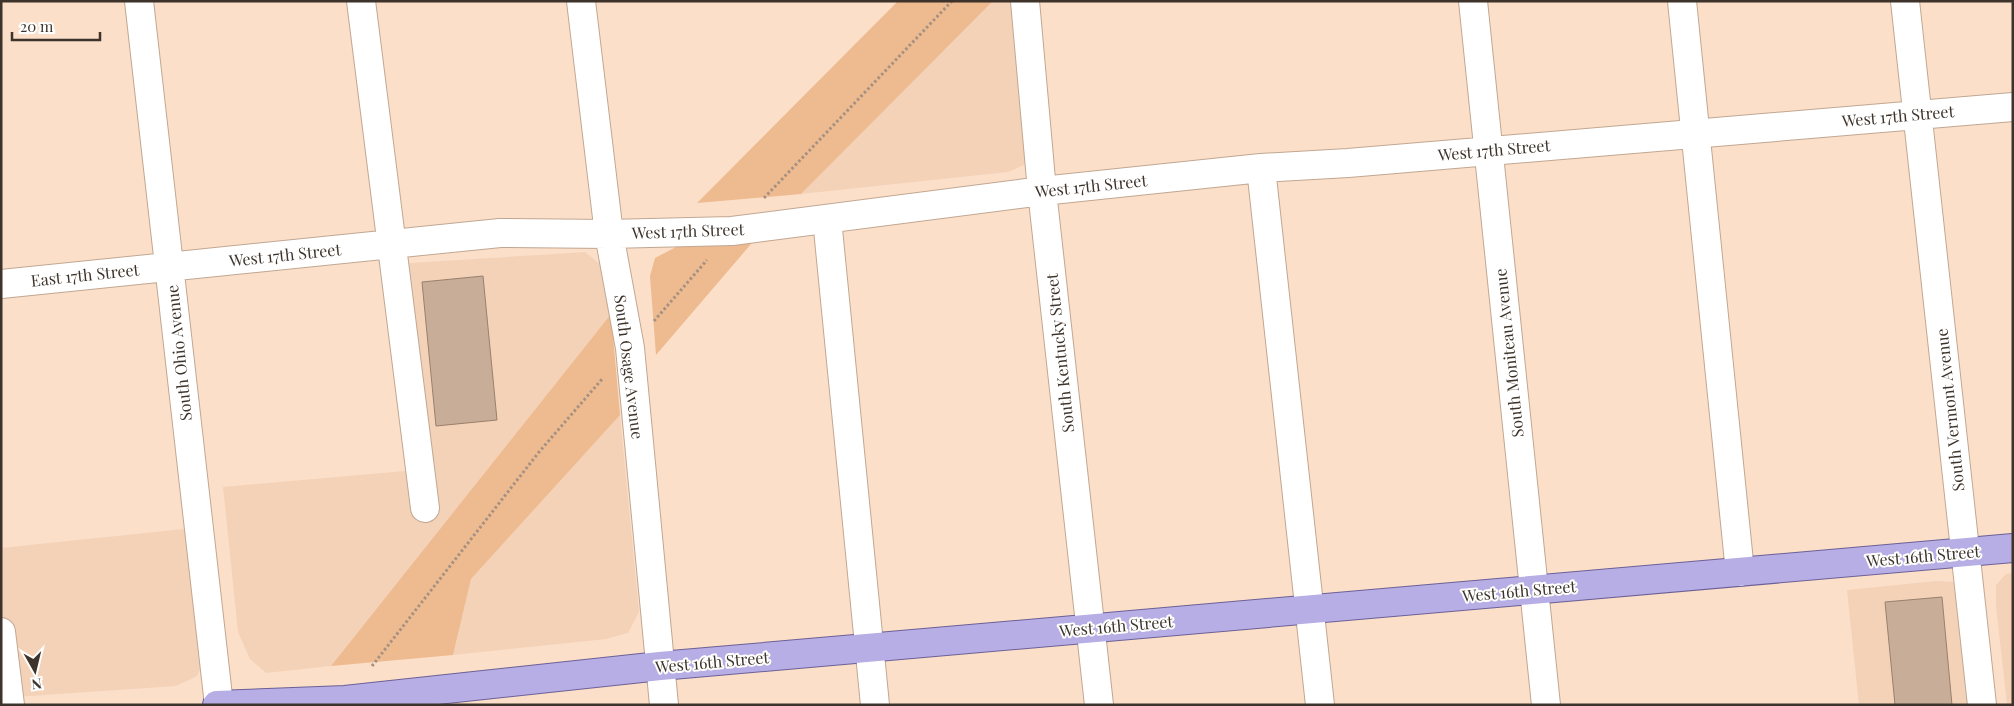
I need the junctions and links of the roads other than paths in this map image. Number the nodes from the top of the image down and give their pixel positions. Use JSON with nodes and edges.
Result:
{"nodes":[{"id":1,"x":139,"y":1,"type":"edge"},
{"id":2,"x":361,"y":1,"type":"edge"},
{"id":3,"x":581,"y":1,"type":"edge"},
{"id":4,"x":1025,"y":1,"type":"edge"},
{"id":5,"x":1473,"y":1,"type":"edge"},
{"id":6,"x":1682,"y":1,"type":"edge"},
{"id":7,"x":1905,"y":1,"type":"edge"},
{"id":8,"x":2013,"y":107,"type":"edge"},
{"id":9,"x":1918,"y":115,"type":"junction"},
{"id":10,"x":1695,"y":133,"type":"junction"},
{"id":11,"x":1488,"y":151,"type":"junction"},
{"id":12,"x":1261,"y":168,"type":"junction"},
{"id":13,"x":1042,"y":191,"type":"junction"},
{"id":14,"x":827,"y":219,"type":"junction"},
{"id":15,"x":608,"y":234,"type":"junction"},
{"id":16,"x":392,"y":244,"type":"junction"},
{"id":17,"x":170,"y":267,"type":"junction"},
{"id":18,"x":1,"y":284,"type":"edge"},
{"id":19,"x":425,"y":508,"type":"dead end"},
{"id":20,"x":2013,"y":548,"type":"edge"},
{"id":21,"x":1966,"y":552,"type":"junction"},
{"id":22,"x":1740,"y":572,"type":"junction"},
{"id":23,"x":1534,"y":590,"type":"junction"},
{"id":24,"x":1310,"y":609,"type":"junction"},
{"id":25,"x":1090,"y":628,"type":"junction"},
{"id":26,"x":1,"y":632,"type":"edge"},
{"id":27,"x":868,"y":648,"type":"junction"},
{"id":28,"x":660,"y":666,"type":"junction"},
{"id":29,"x":10,"y":705,"type":"edge"},
{"id":30,"x":218,"y":705,"type":"edge"},
{"id":31,"x":664,"y":705,"type":"edge"},
{"id":32,"x":875,"y":705,"type":"edge"},
{"id":33,"x":1099,"y":705,"type":"edge"},
{"id":34,"x":1320,"y":705,"type":"edge"},
{"id":35,"x":1546,"y":705,"type":"edge"},
{"id":36,"x":1982,"y":705,"type":"edge"}],
"edges":[{"from":1,"to":17,"type":"street","name":"South Ohio Avenue"},
{"from":2,"to":16,"type":"street"},
{"from":3,"to":15,"type":"street","name":"South Osage Avenue"},
{"from":4,"to":13,"type":"street","name":"South Kentucky Street"},
{"from":5,"to":11,"type":"street","name":"South Moniteau Avenue"},
{"from":6,"to":10,"type":"street"},
{"from":7,"to":9,"type":"street","name":"South Vermont Avenue"},
{"from":8,"to":9,"type":"street","name":"West 17th Street"},
{"from":9,"to":10,"type":"street","name":"West 17th Street"},
{"from":9,"to":21,"type":"street","name":"South Vermont Avenue"},
{"from":10,"to":11,"type":"street","name":"West 17th Street"},
{"from":10,"to":22,"type":"street"},
{"from":11,"to":12,"type":"street","name":"West 17th Street"},
{"from":11,"to":23,"type":"street","name":"South Moniteau Avenue"},
{"from":12,"to":13,"type":"street","name":"West 17th Street"},
{"from":12,"to":24,"type":"street"},
{"from":13,"to":14,"type":"street","name":"West 17th Street"},
{"from":13,"to":25,"type":"street","name":"South Kentucky Street"},
{"from":14,"to":15,"type":"street","name":"West 17th Street"},
{"from":14,"to":27,"type":"street"},
{"from":15,"to":16,"type":"street","name":"West 17th Street"},
{"from":15,"to":28,"type":"street","name":"South Osage Avenue"},
{"from":16,"to":17,"type":"street","name":"West 17th Street"},
{"from":16,"to":19,"type":"street"},
{"from":17,"to":18,"type":"street","name":"East 17th Street"},
{"from":17,"to":30,"type":"street","name":"South Ohio Avenue"},
{"from":20,"to":21,"type":"main road","name":"West 16th Street"},
{"from":21,"to":22,"type":"main road","name":"West 16th Street"},
{"from":21,"to":36,"type":"street","name":"South Vermont Avenue"},
{"from":22,"to":23,"type":"main road","name":"West 16th Street"},
{"from":23,"to":24,"type":"main road","name":"West 16th Street"},
{"from":23,"to":35,"type":"street","name":"South Moniteau Avenue"},
{"from":24,"to":25,"type":"main road","name":"West 16th Street"},
{"from":24,"to":34,"type":"street"},
{"from":25,"to":27,"type":"main road","name":"West 16th Street"},
{"from":25,"to":33,"type":"street","name":"South Kentucky Street"},
{"from":26,"to":29,"type":"street"},
{"from":27,"to":28,"type":"main road","name":"West 16th Street"},
{"from":27,"to":32,"type":"street"},
{"from":28,"to":30,"type":"main road","name":"West 16th Street"},
{"from":28,"to":31,"type":"street","name":"South Osage Avenue"}]}
